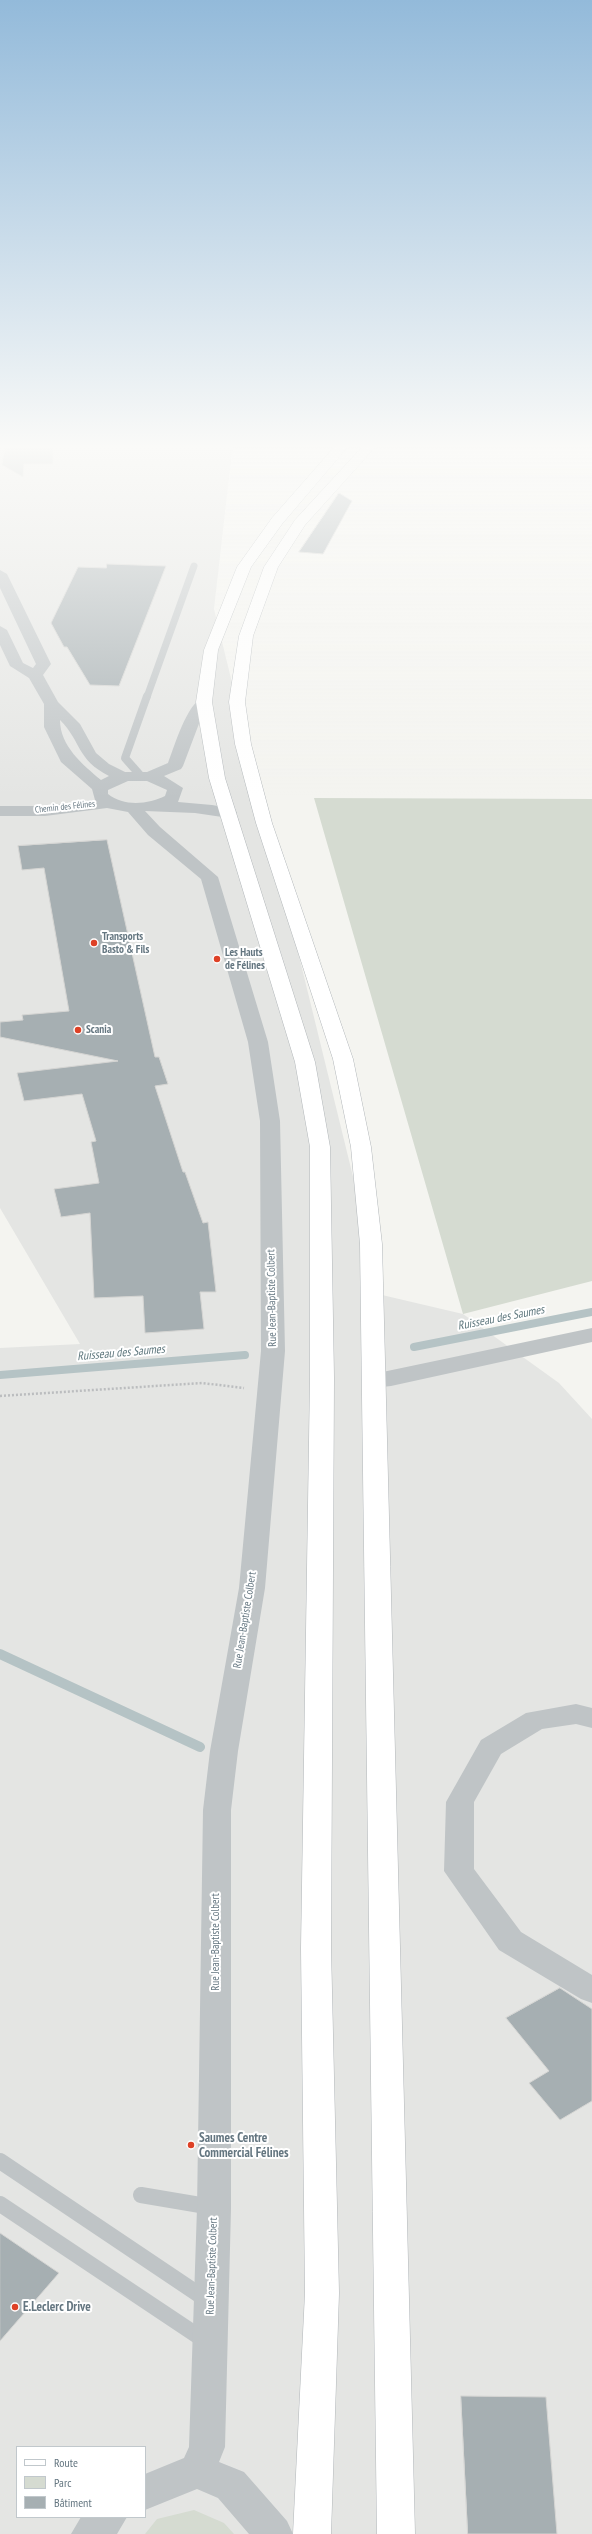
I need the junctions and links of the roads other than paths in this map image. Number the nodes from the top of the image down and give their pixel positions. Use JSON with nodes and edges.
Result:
{"nodes":[{"id":1,"x":248,"y":561,"type":"edge"},
{"id":2,"x":275,"y":561,"type":"edge"},
{"id":3,"x":194,"y":566,"type":"dead end"},
{"id":4,"x":0,"y":574,"type":"edge"},
{"id":5,"x":0,"y":630,"type":"edge"},
{"id":6,"x":35,"y":675,"type":"junction"},
{"id":7,"x":204,"y":702,"type":"junction"},
{"id":8,"x":52,"y":704,"type":"junction"},
{"id":9,"x":145,"y":776,"type":"junction"},
{"id":10,"x":122,"y":777,"type":"junction"},
{"id":11,"x":103,"y":796,"type":"junction"},
{"id":12,"x":146,"y":807,"type":"junction"},
{"id":13,"x":0,"y":811,"type":"edge"},
{"id":14,"x":229,"y":813,"type":"junction"},
{"id":15,"x":592,"y":1335,"type":"edge"},
{"id":16,"x":373,"y":1380,"type":"junction"},
{"id":17,"x":592,"y":1718,"type":"edge"},
{"id":18,"x":592,"y":1990,"type":"edge"},
{"id":19,"x":0,"y":2161,"type":"edge"},
{"id":20,"x":141,"y":2195,"type":"dead end"},
{"id":21,"x":0,"y":2204,"type":"edge"},
{"id":22,"x":214,"y":2208,"type":"junction"},
{"id":23,"x":211,"y":2303,"type":"junction"},
{"id":24,"x":210,"y":2344,"type":"junction"},
{"id":25,"x":197,"y":2471,"type":"junction"},
{"id":26,"x":146,"y":2492,"type":"edge"},
{"id":27,"x":107,"y":2518,"type":"edge"},
{"id":28,"x":90,"y":2534,"type":"edge"},
{"id":29,"x":274,"y":2534,"type":"edge"},
{"id":30,"x":312,"y":2534,"type":"edge"},
{"id":31,"x":396,"y":2534,"type":"edge"}],
"edges":[{"from":1,"to":7,"type":"main road"},
{"from":2,"to":16,"type":"main road"},
{"from":3,"to":9,"type":"lane"},
{"from":4,"to":6,"type":"street"},
{"from":5,"to":6,"type":"street"},
{"from":6,"to":8,"type":"street"},
{"from":7,"to":9,"type":"street"},
{"from":7,"to":14,"type":"main road"},
{"from":8,"to":10,"type":"street"},
{"from":8,"to":11,"type":"street"},
{"from":9,"to":10,"type":"street"},
{"from":9,"to":12,"type":"street"},
{"from":10,"to":11,"type":"street"},
{"from":11,"to":12,"type":"street"},
{"from":11,"to":13,"type":"street","name":"Chemin des Félines"},
{"from":12,"to":14,"type":"street"},
{"from":12,"to":22,"type":"street","name":"Rue Jean-Baptiste Colbert"},
{"from":14,"to":30,"type":"main road"},
{"from":15,"to":16,"type":"street"},
{"from":16,"to":31,"type":"main road"},
{"from":17,"to":18,"type":"street"},
{"from":19,"to":23,"type":"lane"},
{"from":20,"to":22,"type":"lane"},
{"from":21,"to":24,"type":"lane"},
{"from":22,"to":23,"type":"street","name":"Rue Jean-Baptiste Colbert"},
{"from":23,"to":24,"type":"street","name":"Rue Jean-Baptiste Colbert"},
{"from":24,"to":25,"type":"street","name":"Rue Jean-Baptiste Colbert"},
{"from":25,"to":26,"type":"street"},
{"from":25,"to":29,"type":"street"},
{"from":27,"to":28,"type":"street"}]}
